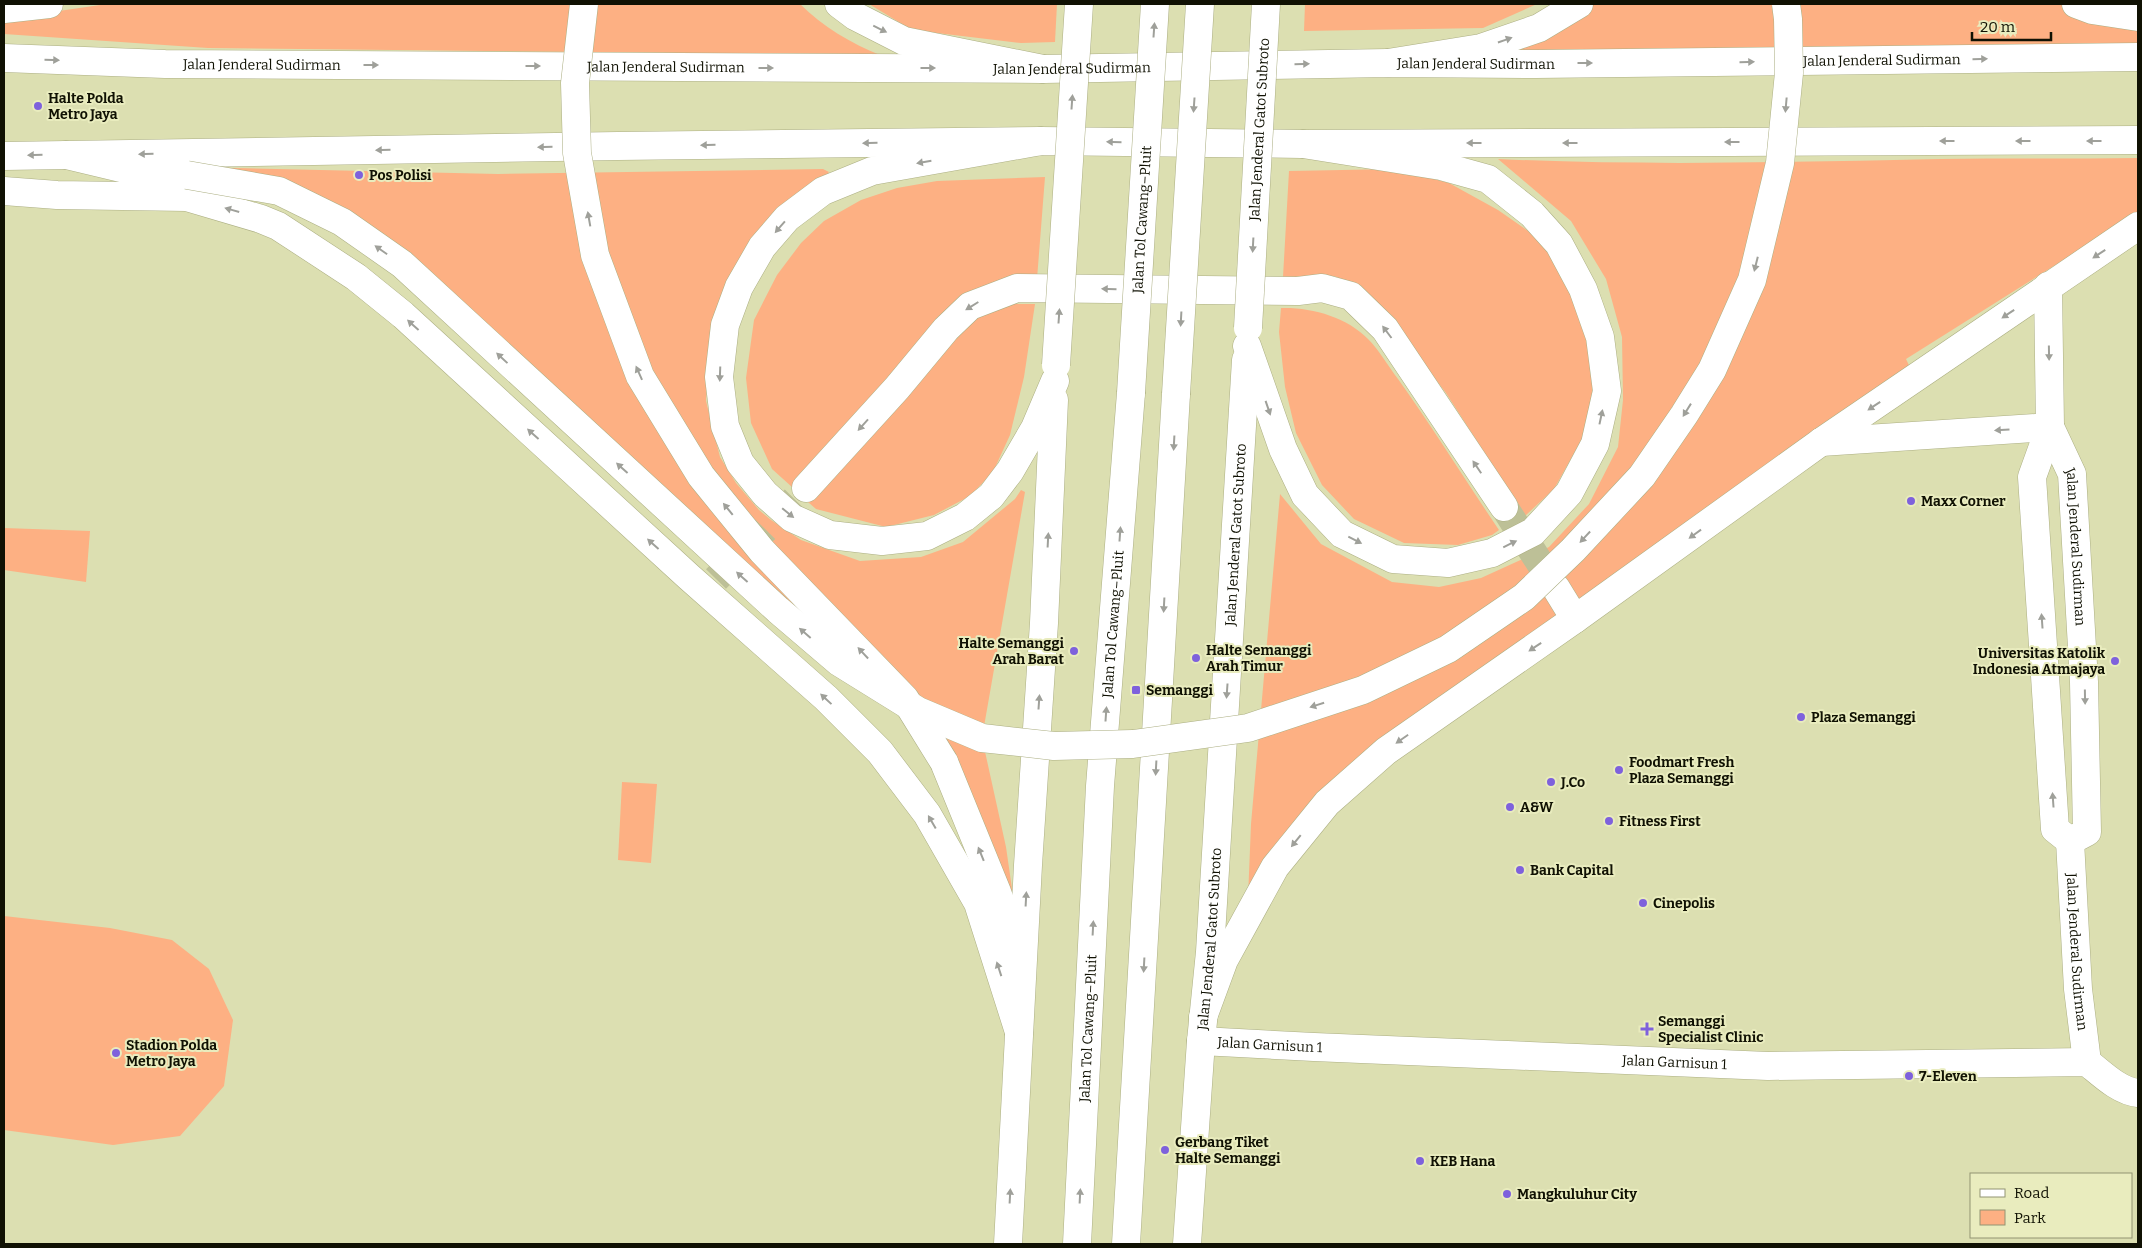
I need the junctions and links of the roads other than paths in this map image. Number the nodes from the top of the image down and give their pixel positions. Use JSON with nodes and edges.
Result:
{"nodes":[{"id":1,"x":49,"y":4,"type":"edge"},
{"id":2,"x":584,"y":4,"type":"edge"},
{"id":3,"x":839,"y":4,"type":"edge"},
{"id":4,"x":1079,"y":4,"type":"edge"},
{"id":5,"x":1156,"y":4,"type":"edge"},
{"id":6,"x":1200,"y":4,"type":"edge"},
{"id":7,"x":1266,"y":4,"type":"edge"},
{"id":8,"x":1580,"y":4,"type":"edge"},
{"id":9,"x":1786,"y":4,"type":"edge"},
{"id":10,"x":2076,"y":4,"type":"edge"},
{"id":11,"x":4,"y":8,"type":"edge"},
{"id":12,"x":2138,"y":17,"type":"edge"},
{"id":13,"x":2138,"y":57,"type":"edge"},
{"id":14,"x":4,"y":58,"type":"edge"},
{"id":15,"x":1388,"y":63,"type":"junction"},
{"id":16,"x":1043,"y":69,"type":"junction"},
{"id":17,"x":2138,"y":140,"type":"edge"},
{"id":18,"x":1041,"y":141,"type":"junction"},
{"id":19,"x":1303,"y":144,"type":"junction"},
{"id":20,"x":66,"y":155,"type":"junction"},
{"id":21,"x":4,"y":156,"type":"edge"},
{"id":22,"x":132,"y":171,"type":"junction"},
{"id":23,"x":4,"y":191,"type":"edge"},
{"id":24,"x":56,"y":195,"type":"junction"},
{"id":25,"x":2138,"y":226,"type":"edge"},
{"id":26,"x":2048,"y":286,"type":"junction"},
{"id":27,"x":1247,"y":337,"type":"junction"},
{"id":28,"x":1055,"y":373,"type":"junction"},
{"id":29,"x":2050,"y":427,"type":"junction"},
{"id":30,"x":1821,"y":442,"type":"junction"},
{"id":31,"x":806,"y":488,"type":"tunnel mouth"},
{"id":32,"x":1504,"y":507,"type":"tunnel mouth"},
{"id":33,"x":689,"y":577,"type":"junction"},
{"id":34,"x":716,"y":579,"type":"dead end"},
{"id":35,"x":1556,"y":588,"type":"tunnel mouth"},
{"id":36,"x":1575,"y":619,"type":"junction"},
{"id":37,"x":2070,"y":841,"type":"junction"},
{"id":38,"x":1023,"y":965,"type":"junction"},
{"id":39,"x":1019,"y":1032,"type":"junction"},
{"id":40,"x":1201,"y":1039,"type":"junction"},
{"id":41,"x":2087,"y":1062,"type":"junction"},
{"id":42,"x":2138,"y":1094,"type":"edge"},
{"id":43,"x":1008,"y":1244,"type":"edge"},
{"id":44,"x":1077,"y":1244,"type":"edge"},
{"id":45,"x":1126,"y":1244,"type":"edge"},
{"id":46,"x":1172,"y":1244,"type":"edge"},
{"id":47,"x":1187,"y":1244,"type":"edge"}],
"edges":[{"from":1,"to":11,"type":"main road"},
{"from":38,"to":2,"type":"main road","one_way":true,"bridge":true},
{"from":3,"to":16,"type":"main road","one_way":true},
{"from":28,"to":4,"type":"main road","one_way":true,"bridge":true},
{"from":44,"to":5,"type":"main road","name":"Jalan Tol Cawang–Pluit","one_way":true,"bridge":true},
{"from":6,"to":45,"type":"main road","one_way":true,"bridge":true},
{"from":7,"to":27,"type":"main road","name":"Jalan Jenderal Gatot Subroto","one_way":true,"bridge":true},
{"from":15,"to":8,"type":"main road","one_way":true},
{"from":9,"to":22,"type":"main road","one_way":true,"bridge":true},
{"from":10,"to":12,"type":"main road"},
{"from":15,"to":13,"type":"main road","name":"Jalan Jenderal Sudirman","one_way":true},
{"from":14,"to":16,"type":"main road","name":"Jalan Jenderal Sudirman","one_way":true},
{"from":16,"to":15,"type":"main road","name":"Jalan Jenderal Sudirman","one_way":true},
{"from":17,"to":19,"type":"main road","one_way":true},
{"from":19,"to":18,"type":"main road","one_way":true},
{"from":18,"to":20,"type":"main road","one_way":true},
{"from":18,"to":28,"type":"main road","one_way":true},
{"from":27,"to":19,"type":"main road","one_way":true},
{"from":20,"to":21,"type":"main road","one_way":true},
{"from":20,"to":22,"type":"main road"},
{"from":22,"to":24,"type":"main road"},
{"from":23,"to":24,"type":"main road"},
{"from":33,"to":24,"type":"main road","one_way":true},
{"from":25,"to":26,"type":"main road","one_way":true},
{"from":26,"to":29,"type":"main road","name":"Jalan Jenderal Sudirman","one_way":true},
{"from":26,"to":30,"type":"main road","one_way":true},
{"from":27,"to":40,"type":"main road","name":"Jalan Jenderal Gatot Subroto","one_way":true},
{"from":38,"to":28,"type":"main road","one_way":true},
{"from":29,"to":30,"type":"main road","one_way":true},
{"from":37,"to":29,"type":"main road","name":"Jalan Jenderal Sudirman","one_way":true},
{"from":29,"to":37,"type":"main road","name":"Jalan Jenderal Sudirman","one_way":true},
{"from":30,"to":36,"type":"main road","one_way":true},
{"from":32,"to":31,"type":"main road","one_way":true},
{"from":33,"to":34,"type":"main road"},
{"from":39,"to":33,"type":"main road","one_way":true},
{"from":35,"to":36,"type":"main road"},
{"from":36,"to":40,"type":"main road","one_way":true},
{"from":37,"to":41,"type":"main road","name":"Jalan Jenderal Sudirman"},
{"from":38,"to":39,"type":"main road"},
{"from":43,"to":39,"type":"main road","one_way":true},
{"from":40,"to":41,"type":"main road","name":"Jalan Garnisun 1"},
{"from":40,"to":46,"type":"main road"},
{"from":40,"to":47,"type":"main road","name":"Jalan Jenderal Gatot Subroto"},
{"from":41,"to":42,"type":"main road"}]}
